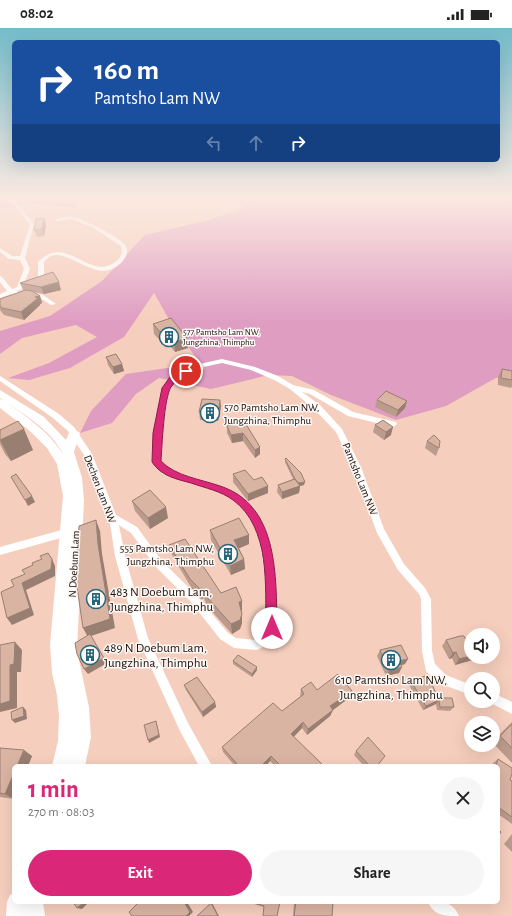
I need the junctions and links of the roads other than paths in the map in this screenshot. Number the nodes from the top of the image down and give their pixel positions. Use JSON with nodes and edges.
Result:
{"nodes":[{"id":1,"x":27,"y":239,"type":"edge"},
{"id":2,"x":115,"y":239,"type":"edge"},
{"id":3,"x":0,"y":250,"type":"edge"},
{"id":4,"x":22,"y":258,"type":"junction"},
{"id":5,"x":0,"y":278,"type":"edge"},
{"id":6,"x":19,"y":288,"type":"junction"},
{"id":7,"x":11,"y":292,"type":"junction"},
{"id":8,"x":0,"y":296,"type":"edge"},
{"id":9,"x":53,"y":304,"type":"dead end"},
{"id":10,"x":0,"y":378,"type":"edge"},
{"id":11,"x":292,"y":387,"type":"junction"},
{"id":12,"x":0,"y":393,"type":"edge"},
{"id":13,"x":0,"y":403,"type":"edge"},
{"id":14,"x":393,"y":424,"type":"dead end"},
{"id":15,"x":74,"y":433,"type":"junction"},
{"id":16,"x":68,"y":452,"type":"junction"},
{"id":17,"x":114,"y":517,"type":"junction"},
{"id":18,"x":65,"y":533,"type":"junction"},
{"id":19,"x":0,"y":551,"type":"edge"},
{"id":20,"x":464,"y":687,"type":"edge"},
{"id":21,"x":500,"y":702,"type":"edge"},
{"id":22,"x":512,"y":708,"type":"edge"},
{"id":23,"x":61,"y":764,"type":"edge"},
{"id":24,"x":76,"y":764,"type":"edge"},
{"id":25,"x":205,"y":764,"type":"edge"},
{"id":26,"x":17,"y":904,"type":"edge"},
{"id":27,"x":33,"y":904,"type":"edge"},
{"id":28,"x":437,"y":904,"type":"edge"},
{"id":29,"x":16,"y":916,"type":"edge"},
{"id":30,"x":35,"y":916,"type":"edge"},
{"id":31,"x":452,"y":916,"type":"edge"}],
"edges":[{"from":1,"to":4,"type":"street"},
{"from":2,"to":6,"type":"street"},
{"from":3,"to":4,"type":"street"},
{"from":4,"to":6,"type":"street"},
{"from":5,"to":7,"type":"street"},
{"from":6,"to":7,"type":"street"},
{"from":7,"to":8,"type":"street"},
{"from":7,"to":9,"type":"street"},
{"from":10,"to":15,"type":"street","name":"Dechen Lam NW"},
{"from":11,"to":14,"type":"street"},
{"from":11,"to":17,"type":"street","name":"Pamtsho Lam NW"},
{"from":11,"to":20,"type":"street","name":"Pamtsho Lam NW"},
{"from":12,"to":16,"type":"main road","name":"N Doebum Lam"},
{"from":13,"to":18,"type":"main road","name":"N Doebum Lam"},
{"from":15,"to":16,"type":"main road"},
{"from":15,"to":17,"type":"street","name":"Dechen Lam NW"},
{"from":16,"to":24,"type":"main road","name":"N Doebum Lam"},
{"from":17,"to":25,"type":"street","name":"Dechen Lam NW"},
{"from":18,"to":19,"type":"street"},
{"from":18,"to":23,"type":"main road","name":"N Doebum Lam"},
{"from":21,"to":22,"type":"street"},
{"from":26,"to":29,"type":"main road"},
{"from":27,"to":30,"type":"main road"},
{"from":28,"to":31,"type":"street"}]}
